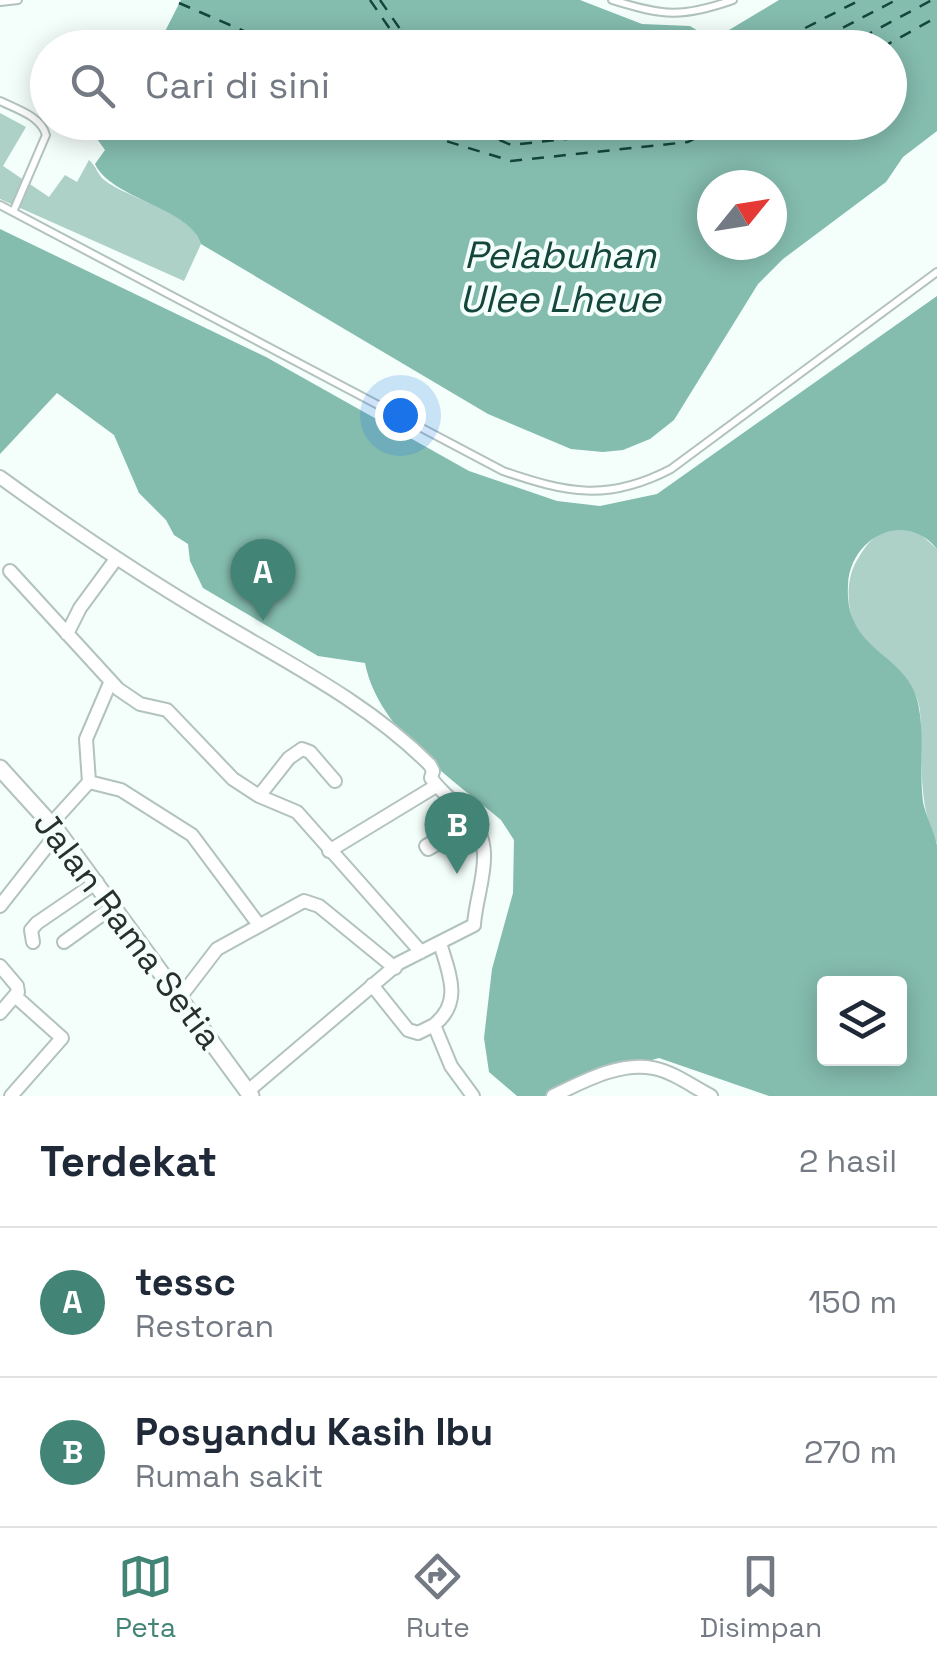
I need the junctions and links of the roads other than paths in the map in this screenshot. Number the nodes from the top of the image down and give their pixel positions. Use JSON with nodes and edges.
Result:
{"nodes":[{"id":1,"x":18,"y":0,"type":"edge"},
{"id":2,"x":612,"y":0,"type":"edge"},
{"id":3,"x":733,"y":0,"type":"edge"},
{"id":4,"x":0,"y":2,"type":"edge"},
{"id":5,"x":0,"y":100,"type":"edge"},
{"id":6,"x":30,"y":117,"type":"edge"},
{"id":7,"x":44,"y":140,"type":"edge"},
{"id":8,"x":0,"y":205,"type":"edge"},
{"id":9,"x":13,"y":212,"type":"junction"},
{"id":10,"x":937,"y":272,"type":"edge"},
{"id":11,"x":0,"y":477,"type":"edge"},
{"id":12,"x":116,"y":559,"type":"junction"},
{"id":13,"x":10,"y":571,"type":"dead end"},
{"id":14,"x":66,"y":634,"type":"junction"},
{"id":15,"x":110,"y":682,"type":"junction"},
{"id":16,"x":0,"y":768,"type":"edge"},
{"id":17,"x":335,"y":781,"type":"dead end"},
{"id":18,"x":89,"y":782,"type":"junction"},
{"id":19,"x":436,"y":786,"type":"junction"},
{"id":20,"x":259,"y":796,"type":"junction"},
{"id":21,"x":55,"y":828,"type":"junction"},
{"id":22,"x":329,"y":851,"type":"junction"},
{"id":23,"x":97,"y":882,"type":"junction"},
{"id":24,"x":0,"y":906,"type":"edge"},
{"id":25,"x":114,"y":906,"type":"junction"},
{"id":26,"x":259,"y":925,"type":"junction"},
{"id":27,"x":33,"y":942,"type":"dead end"},
{"id":28,"x":64,"y":942,"type":"dead end"},
{"id":29,"x":440,"y":943,"type":"junction"},
{"id":30,"x":421,"y":952,"type":"junction"},
{"id":31,"x":0,"y":966,"type":"edge"},
{"id":32,"x":395,"y":968,"type":"junction"},
{"id":33,"x":372,"y":985,"type":"junction"},
{"id":34,"x":15,"y":996,"type":"junction"},
{"id":35,"x":180,"y":996,"type":"junction"},
{"id":36,"x":0,"y":1013,"type":"edge"},
{"id":37,"x":434,"y":1026,"type":"junction"},
{"id":38,"x":692,"y":1092,"type":"edge"},
{"id":39,"x":250,"y":1094,"type":"edge"},
{"id":40,"x":11,"y":1096,"type":"edge"},
{"id":41,"x":473,"y":1096,"type":"edge"},
{"id":42,"x":553,"y":1096,"type":"edge"},
{"id":43,"x":712,"y":1096,"type":"edge"}],
"edges":[{"from":1,"to":4,"type":"lane"},
{"from":2,"to":3,"type":"lane"},
{"from":5,"to":6,"type":"lane"},
{"from":7,"to":9,"type":"lane"},
{"from":8,"to":9,"type":"lane"},
{"from":9,"to":10,"type":"lane"},
{"from":11,"to":12,"type":"street"},
{"from":12,"to":14,"type":"street"},
{"from":12,"to":19,"type":"street"},
{"from":13,"to":14,"type":"street"},
{"from":14,"to":15,"type":"street"},
{"from":15,"to":18,"type":"street"},
{"from":15,"to":20,"type":"street"},
{"from":16,"to":21,"type":"street","name":"Jalan Rama Setia"},
{"from":17,"to":20,"type":"street"},
{"from":18,"to":21,"type":"street"},
{"from":18,"to":26,"type":"street"},
{"from":19,"to":22,"type":"street"},
{"from":19,"to":29,"type":"street"},
{"from":20,"to":22,"type":"street"},
{"from":21,"to":23,"type":"street","name":"Jalan Rama Setia"},
{"from":21,"to":24,"type":"street"},
{"from":22,"to":30,"type":"street"},
{"from":23,"to":25,"type":"street","name":"Jalan Rama Setia"},
{"from":23,"to":27,"type":"street"},
{"from":25,"to":28,"type":"street"},
{"from":25,"to":35,"type":"street","name":"Jalan Rama Setia"},
{"from":26,"to":32,"type":"street"},
{"from":26,"to":35,"type":"street"},
{"from":29,"to":30,"type":"street"},
{"from":29,"to":37,"type":"street"},
{"from":30,"to":32,"type":"street"},
{"from":31,"to":34,"type":"street"},
{"from":32,"to":33,"type":"street"},
{"from":33,"to":37,"type":"street"},
{"from":33,"to":39,"type":"street"},
{"from":34,"to":36,"type":"street"},
{"from":34,"to":40,"type":"street"},
{"from":35,"to":39,"type":"street","name":"Jalan Rama Setia"},
{"from":37,"to":41,"type":"street"},
{"from":38,"to":42,"type":"street"},
{"from":38,"to":43,"type":"street"}]}
